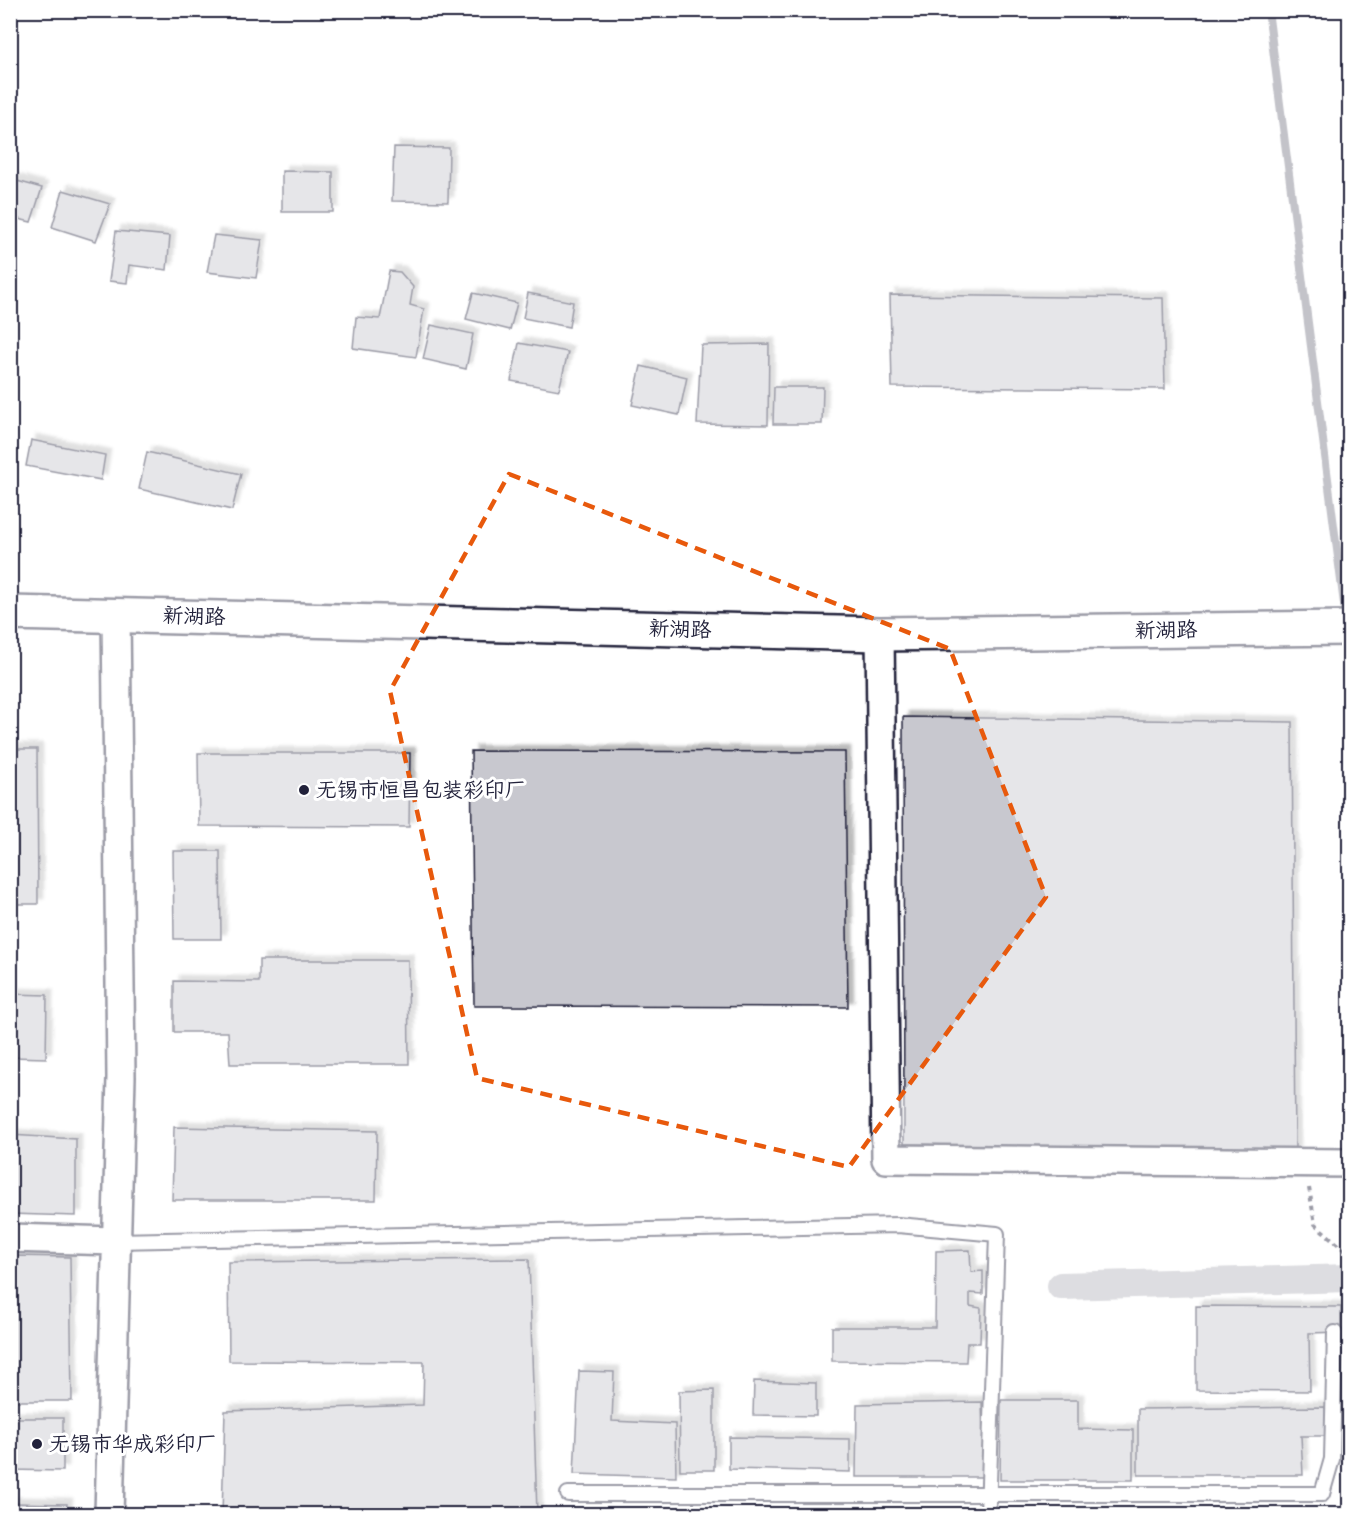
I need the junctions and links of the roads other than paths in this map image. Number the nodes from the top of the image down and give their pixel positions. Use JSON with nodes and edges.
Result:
{"nodes":[{"id":1,"x":10,"y":613,"type":"edge"},
{"id":2,"x":116,"y":614,"type":"junction"},
{"id":3,"x":1339,"y":628,"type":"edge"},
{"id":4,"x":880,"y":634,"type":"junction"},
{"id":5,"x":1350,"y":1163,"type":"edge"},
{"id":6,"x":10,"y":1238,"type":"edge"},
{"id":7,"x":115,"y":1241,"type":"junction"},
{"id":8,"x":1335,"y":1333,"type":"dead end"},
{"id":9,"x":989,"y":1493,"type":"junction"},
{"id":10,"x":568,"y":1494,"type":"dead end"},
{"id":11,"x":109,"y":1515,"type":"edge"},
{"id":12,"x":988,"y":1515,"type":"edge"}],
"edges":[{"from":1,"to":2,"type":"street","name":"新湖路"},
{"from":2,"to":4,"type":"street","name":"新湖路"},
{"from":2,"to":7,"type":"street"},
{"from":3,"to":4,"type":"street","name":"新湖路"},
{"from":4,"to":5,"type":"street"},
{"from":6,"to":7,"type":"street"},
{"from":7,"to":9,"type":"lane"},
{"from":7,"to":11,"type":"street"},
{"from":8,"to":9,"type":"lane"},
{"from":9,"to":10,"type":"lane"},
{"from":9,"to":12,"type":"lane"}]}
